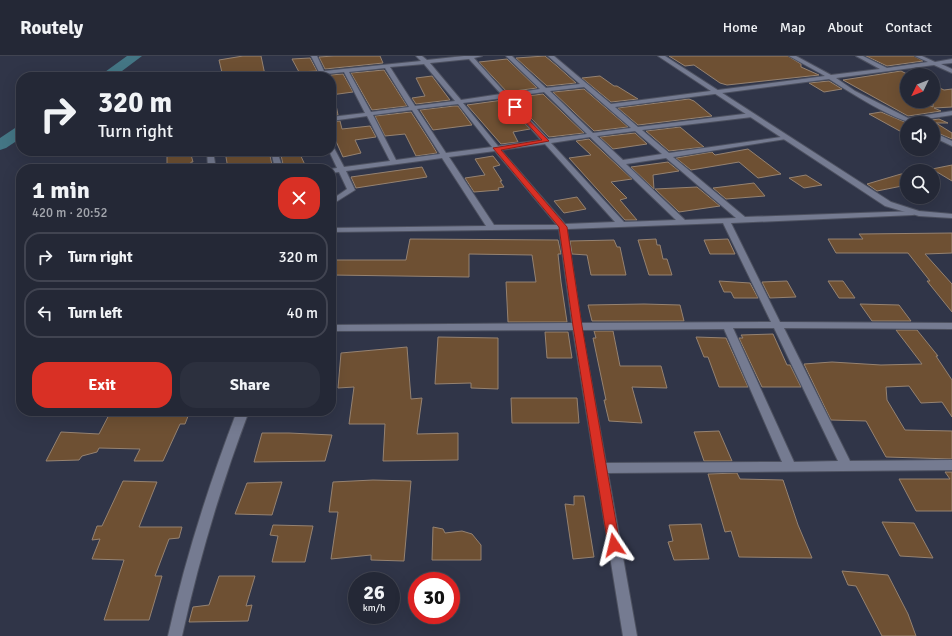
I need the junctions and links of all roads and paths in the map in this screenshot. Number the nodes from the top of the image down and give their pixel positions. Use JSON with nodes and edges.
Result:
{"nodes":[{"id":1,"x":314,"y":56,"type":"edge"},
{"id":2,"x":418,"y":56,"type":"edge"},
{"id":3,"x":479,"y":56,"type":"edge"},
{"id":4,"x":509,"y":56,"type":"edge"},
{"id":5,"x":551,"y":56,"type":"edge"},
{"id":6,"x":661,"y":56,"type":"edge"},
{"id":7,"x":792,"y":56,"type":"edge"},
{"id":8,"x":859,"y":56,"type":"edge"},
{"id":9,"x":918,"y":56,"type":"edge"},
{"id":10,"x":470,"y":57,"type":"junction"},
{"id":11,"x":952,"y":61,"type":"edge"},
{"id":12,"x":424,"y":62,"type":"junction"},
{"id":13,"x":934,"y":63,"type":"junction"},
{"id":14,"x":386,"y":66,"type":"junction"},
{"id":15,"x":346,"y":70,"type":"junction"},
{"id":16,"x":887,"y":70,"type":"junction"},
{"id":17,"x":952,"y":71,"type":"edge"},
{"id":18,"x":322,"y":72,"type":"edge"},
{"id":19,"x":330,"y":72,"type":"edge"},
{"id":20,"x":830,"y":77,"type":"junction"},
{"id":21,"x":586,"y":85,"type":"junction"},
{"id":22,"x":545,"y":91,"type":"junction"},
{"id":23,"x":717,"y":92,"type":"junction"},
{"id":24,"x":505,"y":96,"type":"junction"},
{"id":25,"x":460,"y":102,"type":"junction"},
{"id":26,"x":610,"y":106,"type":"junction"},
{"id":27,"x":413,"y":108,"type":"junction"},
{"id":28,"x":952,"y":113,"type":"edge"},
{"id":29,"x":369,"y":114,"type":"junction"},
{"id":30,"x":752,"y":115,"type":"junction"},
{"id":31,"x":900,"y":116,"type":"edge"},
{"id":32,"x":936,"y":116,"type":"edge"},
{"id":33,"x":336,"y":118,"type":"edge"},
{"id":34,"x":636,"y":129,"type":"junction"},
{"id":35,"x":592,"y":135,"type":"junction"},
{"id":36,"x":786,"y":137,"type":"junction"},
{"id":37,"x":940,"y":138,"type":"edge"},
{"id":38,"x":546,"y":141,"type":"junction"},
{"id":39,"x":952,"y":144,"type":"edge"},
{"id":40,"x":496,"y":148,"type":"junction"},
{"id":41,"x":444,"y":155,"type":"junction"},
{"id":42,"x":668,"y":155,"type":"junction"},
{"id":43,"x":335,"y":156,"type":"edge"},
{"id":44,"x":394,"y":162,"type":"junction"},
{"id":45,"x":620,"y":163,"type":"junction"},
{"id":46,"x":336,"y":170,"type":"edge"},
{"id":47,"x":341,"y":170,"type":"junction"},
{"id":48,"x":336,"y":200,"type":"edge"},
{"id":49,"x":913,"y":213,"type":"junction"},
{"id":50,"x":952,"y":216,"type":"edge"},
{"id":51,"x":726,"y":220,"type":"junction"},
{"id":52,"x":743,"y":220,"type":"junction"},
{"id":53,"x":683,"y":222,"type":"junction"},
{"id":54,"x":621,"y":224,"type":"junction"},
{"id":55,"x":491,"y":227,"type":"junction"},
{"id":56,"x":563,"y":227,"type":"junction"},
{"id":57,"x":336,"y":230,"type":"edge"},
{"id":58,"x":727,"y":325,"type":"junction"},
{"id":59,"x":777,"y":325,"type":"junction"},
{"id":60,"x":577,"y":326,"type":"junction"},
{"id":61,"x":952,"y":326,"type":"edge"},
{"id":62,"x":336,"y":328,"type":"edge"},
{"id":63,"x":241,"y":416,"type":"edge"},
{"id":64,"x":952,"y":465,"type":"edge"},
{"id":65,"x":790,"y":466,"type":"junction"},
{"id":66,"x":846,"y":466,"type":"junction"},
{"id":67,"x":601,"y":468,"type":"junction"},
{"id":68,"x":175,"y":636,"type":"edge"},
{"id":69,"x":630,"y":636,"type":"edge"}],
"edges":[{"from":1,"to":18,"type":"street"},
{"from":2,"to":12,"type":"street"},
{"from":3,"to":10,"type":"street"},
{"from":4,"to":22,"type":"street"},
{"from":5,"to":21,"type":"street"},
{"from":6,"to":23,"type":"street"},
{"from":7,"to":20,"type":"street"},
{"from":8,"to":16,"type":"street"},
{"from":9,"to":13,"type":"street"},
{"from":10,"to":12,"type":"street"},
{"from":10,"to":24,"type":"street"},
{"from":11,"to":13,"type":"street"},
{"from":12,"to":14,"type":"street"},
{"from":12,"to":25,"type":"street"},
{"from":13,"to":16,"type":"street"},
{"from":13,"to":17,"type":"street"},
{"from":14,"to":15,"type":"street"},
{"from":14,"to":27,"type":"street"},
{"from":15,"to":19,"type":"street"},
{"from":15,"to":29,"type":"street"},
{"from":16,"to":20,"type":"street"},
{"from":20,"to":23,"type":"street"},
{"from":20,"to":31,"type":"street"},
{"from":21,"to":22,"type":"street"},
{"from":21,"to":26,"type":"street"},
{"from":22,"to":24,"type":"street"},
{"from":22,"to":35,"type":"street"},
{"from":23,"to":26,"type":"street"},
{"from":23,"to":30,"type":"street"},
{"from":24,"to":25,"type":"street"},
{"from":24,"to":38,"type":"street"},
{"from":25,"to":27,"type":"street"},
{"from":25,"to":40,"type":"street"},
{"from":26,"to":34,"type":"street"},
{"from":27,"to":29,"type":"street"},
{"from":27,"to":41,"type":"street"},
{"from":28,"to":32,"type":"street"},
{"from":29,"to":33,"type":"street"},
{"from":29,"to":44,"type":"street"},
{"from":30,"to":34,"type":"street"},
{"from":30,"to":36,"type":"street"},
{"from":34,"to":35,"type":"street"},
{"from":34,"to":42,"type":"street"},
{"from":35,"to":38,"type":"street"},
{"from":35,"to":45,"type":"street"},
{"from":36,"to":42,"type":"street"},
{"from":36,"to":49,"type":"street"},
{"from":37,"to":39,"type":"street"},
{"from":38,"to":40,"type":"street"},
{"from":38,"to":54,"type":"street"},
{"from":40,"to":41,"type":"street"},
{"from":40,"to":56,"type":"street"},
{"from":41,"to":44,"type":"street"},
{"from":41,"to":55,"type":"street"},
{"from":42,"to":45,"type":"street"},
{"from":42,"to":52,"type":"street"},
{"from":43,"to":47,"type":"street"},
{"from":44,"to":47,"type":"street"},
{"from":45,"to":53,"type":"street"},
{"from":46,"to":47,"type":"street"},
{"from":47,"to":48,"type":"street"},
{"from":49,"to":50,"type":"street"},
{"from":49,"to":52,"type":"street"},
{"from":51,"to":52,"type":"street"},
{"from":51,"to":53,"type":"street"},
{"from":51,"to":59,"type":"street"},
{"from":53,"to":54,"type":"street"},
{"from":54,"to":56,"type":"street"},
{"from":55,"to":56,"type":"street"},
{"from":55,"to":57,"type":"street"},
{"from":56,"to":60,"type":"street"},
{"from":58,"to":59,"type":"street"},
{"from":58,"to":60,"type":"street"},
{"from":58,"to":65,"type":"street"},
{"from":59,"to":61,"type":"street"},
{"from":59,"to":66,"type":"street"},
{"from":60,"to":62,"type":"street"},
{"from":60,"to":67,"type":"street"},
{"from":63,"to":68,"type":"street"},
{"from":64,"to":66,"type":"street"},
{"from":65,"to":66,"type":"street"},
{"from":65,"to":67,"type":"street"},
{"from":67,"to":69,"type":"street"}]}
